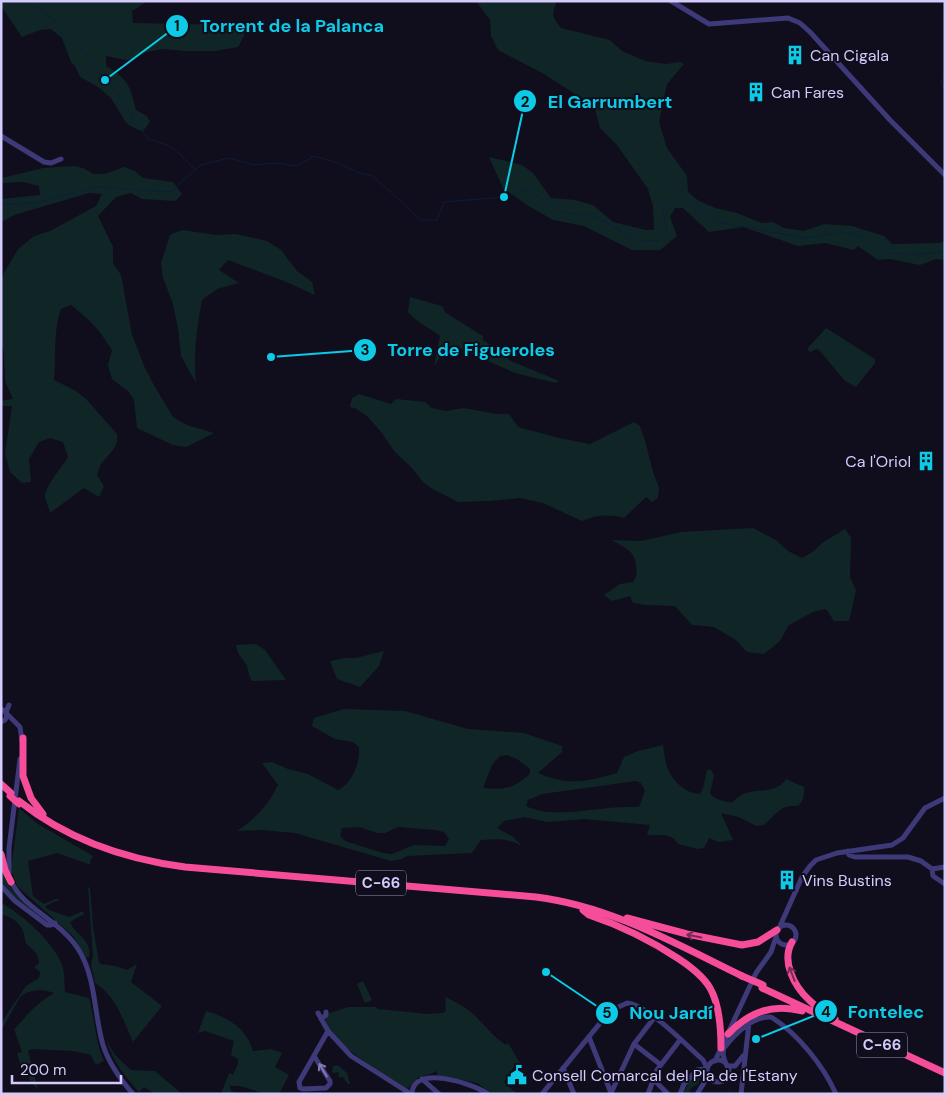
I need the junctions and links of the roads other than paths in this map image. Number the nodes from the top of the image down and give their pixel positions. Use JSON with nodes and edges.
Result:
{"nodes":[{"id":1,"x":671,"y":1,"type":"edge"},
{"id":2,"x":1,"y":136,"type":"edge"},
{"id":3,"x":60,"y":159,"type":"dead end"},
{"id":4,"x":945,"y":175,"type":"edge"},
{"id":5,"x":8,"y":704,"type":"dead end"},
{"id":6,"x":4,"y":711,"type":"edge"},
{"id":7,"x":14,"y":721,"type":"junction"},
{"id":8,"x":3,"y":722,"type":"edge"},
{"id":9,"x":23,"y":738,"type":"junction"},
{"id":10,"x":1,"y":784,"type":"edge"},
{"id":11,"x":1,"y":788,"type":"edge"},
{"id":12,"x":10,"y":795,"type":"junction"},
{"id":13,"x":945,"y":798,"type":"edge"},
{"id":14,"x":19,"y":802,"type":"junction"},
{"id":15,"x":60,"y":829,"type":"junction"},
{"id":16,"x":848,"y":851,"type":"junction"},
{"id":17,"x":1,"y":854,"type":"edge"},
{"id":18,"x":945,"y":867,"type":"edge"},
{"id":19,"x":930,"y":868,"type":"junction"},
{"id":20,"x":11,"y":882,"type":"junction"},
{"id":21,"x":945,"y":884,"type":"edge"},
{"id":22,"x":1,"y":886,"type":"edge"},
{"id":23,"x":584,"y":909,"type":"junction"},
{"id":24,"x":786,"y":914,"type":"junction"},
{"id":25,"x":55,"y":923,"type":"junction"},
{"id":26,"x":792,"y":927,"type":"junction"},
{"id":27,"x":778,"y":931,"type":"junction"},
{"id":28,"x":792,"y":942,"type":"junction"},
{"id":29,"x":784,"y":945,"type":"junction"},
{"id":30,"x":770,"y":952,"type":"junction"},
{"id":31,"x":763,"y":987,"type":"junction"},
{"id":32,"x":326,"y":1012,"type":"dead end"},
{"id":33,"x":820,"y":1016,"type":"junction"},
{"id":34,"x":654,"y":1018,"type":"junction"},
{"id":35,"x":835,"y":1018,"type":"junction"},
{"id":36,"x":749,"y":1023,"type":"junction"},
{"id":37,"x":328,"y":1031,"type":"junction"},
{"id":38,"x":728,"y":1034,"type":"junction"},
{"id":39,"x":737,"y":1034,"type":"junction"},
{"id":40,"x":588,"y":1037,"type":"junction"},
{"id":41,"x":746,"y":1039,"type":"junction"},
{"id":42,"x":680,"y":1040,"type":"junction"},
{"id":43,"x":634,"y":1044,"type":"junction"},
{"id":44,"x":723,"y":1046,"type":"junction"},
{"id":45,"x":745,"y":1051,"type":"junction"},
{"id":46,"x":314,"y":1056,"type":"junction"},
{"id":47,"x":703,"y":1060,"type":"junction"},
{"id":48,"x":714,"y":1062,"type":"junction"},
{"id":49,"x":726,"y":1065,"type":"junction"},
{"id":50,"x":661,"y":1066,"type":"junction"},
{"id":51,"x":563,"y":1068,"type":"junction"},
{"id":52,"x":707,"y":1071,"type":"junction"},
{"id":53,"x":945,"y":1072,"type":"edge"},
{"id":54,"x":422,"y":1079,"type":"junction"},
{"id":55,"x":653,"y":1079,"type":"junction"},
{"id":56,"x":715,"y":1082,"type":"junction"},
{"id":57,"x":703,"y":1085,"type":"junction"},
{"id":58,"x":611,"y":1093,"type":"edge"},
{"id":59,"x":133,"y":1094,"type":"edge"},
{"id":60,"x":412,"y":1094,"type":"edge"},
{"id":61,"x":439,"y":1094,"type":"edge"},
{"id":62,"x":488,"y":1094,"type":"edge"},
{"id":63,"x":542,"y":1094,"type":"edge"},
{"id":64,"x":574,"y":1094,"type":"edge"},
{"id":65,"x":648,"y":1094,"type":"edge"},
{"id":66,"x":668,"y":1094,"type":"edge"},
{"id":67,"x":680,"y":1094,"type":"edge"},
{"id":68,"x":697,"y":1094,"type":"edge"},
{"id":69,"x":741,"y":1094,"type":"edge"},
{"id":70,"x":836,"y":1094,"type":"edge"}],
"edges":[{"from":1,"to":4,"type":"street"},
{"from":2,"to":3,"type":"street"},
{"from":5,"to":6,"type":"street"},
{"from":6,"to":7,"type":"street"},
{"from":6,"to":8,"type":"street"},
{"from":7,"to":8,"type":"street"},
{"from":7,"to":9,"type":"street"},
{"from":9,"to":15,"type":"highway"},
{"from":9,"to":20,"type":"street"},
{"from":10,"to":12,"type":"highway","number":"C-66"},
{"from":11,"to":12,"type":"highway","number":"C-66"},
{"from":12,"to":14,"type":"highway","number":"C-66","bridge":true},
{"from":13,"to":16,"type":"street"},
{"from":14,"to":15,"type":"highway","number":"C-66"},
{"from":14,"to":23,"type":"highway","number":"C-66"},
{"from":15,"to":23,"type":"highway","number":"C-66"},
{"from":16,"to":19,"type":"street"},
{"from":16,"to":24,"type":"street"},
{"from":17,"to":20,"type":"highway"},
{"from":18,"to":19,"type":"street"},
{"from":19,"to":21,"type":"street"},
{"from":20,"to":25,"type":"street"},
{"from":22,"to":25,"type":"street"},
{"from":27,"to":23,"type":"highway","one_way":true},
{"from":23,"to":31,"type":"highway","number":"C-66","bridge":true},
{"from":23,"to":44,"type":"highway"},
{"from":24,"to":26,"type":"street"},
{"from":24,"to":27,"type":"street"},
{"from":25,"to":59,"type":"street"},
{"from":26,"to":27,"type":"street"},
{"from":26,"to":28,"type":"street"},
{"from":27,"to":29,"type":"street"},
{"from":27,"to":30,"type":"street"},
{"from":28,"to":29,"type":"street"},
{"from":35,"to":28,"type":"highway","one_way":true},
{"from":29,"to":30,"type":"street"},
{"from":30,"to":38,"type":"street"},
{"from":31,"to":33,"type":"highway","number":"C-66"},
{"from":31,"to":35,"type":"highway","number":"C-66"},
{"from":32,"to":37,"type":"street"},
{"from":33,"to":38,"type":"highway"},
{"from":33,"to":53,"type":"highway","number":"C-66"},
{"from":34,"to":40,"type":"street"},
{"from":34,"to":42,"type":"street"},
{"from":34,"to":43,"type":"street"},
{"from":35,"to":53,"type":"highway","number":"C-66"},
{"from":36,"to":39,"type":"street"},
{"from":36,"to":41,"type":"street"},
{"from":36,"to":70,"type":"street"},
{"from":37,"to":46,"type":"street"},
{"from":37,"to":60,"type":"street"},
{"from":38,"to":44,"type":"street"},
{"from":39,"to":41,"type":"street"},
{"from":39,"to":44,"type":"street"},
{"from":40,"to":51,"type":"street"},
{"from":40,"to":58,"type":"street"},
{"from":41,"to":45,"type":"street"},
{"from":42,"to":47,"type":"street"},
{"from":42,"to":50,"type":"street"},
{"from":43,"to":50,"type":"street"},
{"from":43,"to":58,"type":"street"},
{"from":44,"to":48,"type":"street"},
{"from":44,"to":49,"type":"street"},
{"from":45,"to":49,"type":"street"},
{"from":45,"to":69,"type":"street"},
{"from":46,"to":46,"type":"street","one_way":true},
{"from":47,"to":48,"type":"street"},
{"from":47,"to":52,"type":"street"},
{"from":48,"to":49,"type":"street"},
{"from":48,"to":52,"type":"street"},
{"from":49,"to":56,"type":"street"},
{"from":50,"to":55,"type":"street"},
{"from":51,"to":63,"type":"street"},
{"from":51,"to":64,"type":"street"},
{"from":52,"to":56,"type":"street"},
{"from":52,"to":57,"type":"street"},
{"from":52,"to":67,"type":"street"},
{"from":54,"to":60,"type":"street"},
{"from":54,"to":61,"type":"street"},
{"from":54,"to":62,"type":"street"},
{"from":55,"to":65,"type":"street"},
{"from":55,"to":66,"type":"street"},
{"from":56,"to":57,"type":"street"},
{"from":57,"to":68,"type":"street"}]}
